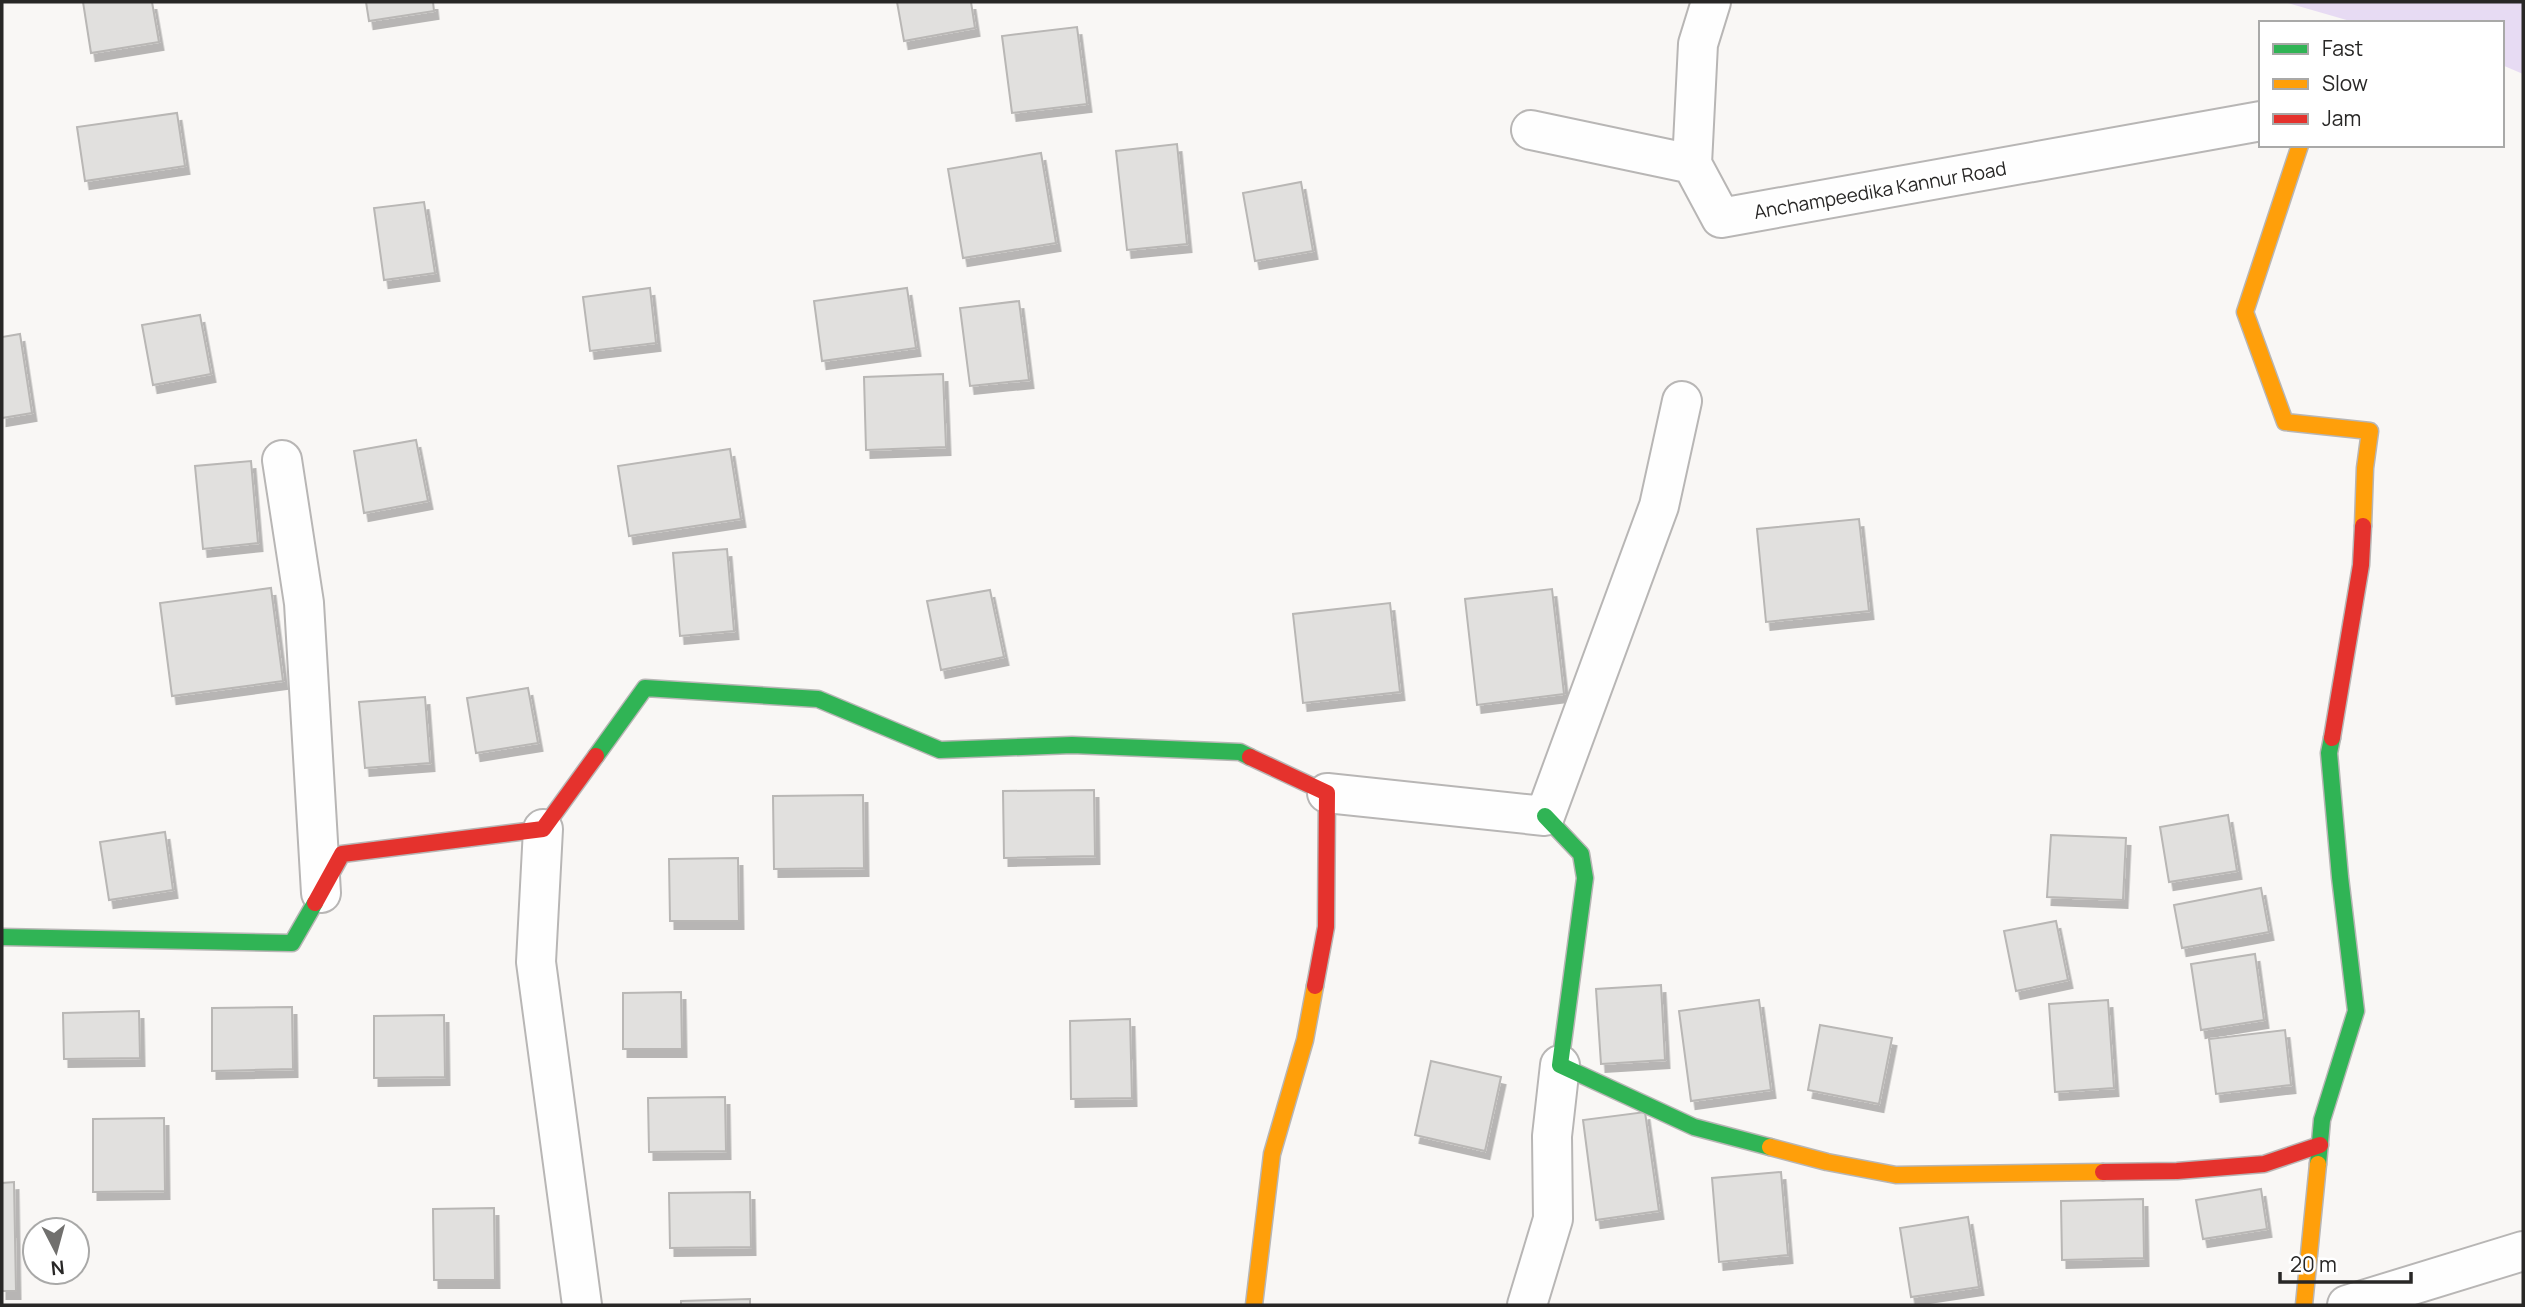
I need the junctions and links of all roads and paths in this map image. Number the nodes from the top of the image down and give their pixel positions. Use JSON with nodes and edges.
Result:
{"nodes":[{"id":1,"x":1711,"y":2,"type":"edge"},
{"id":2,"x":2259,"y":121,"type":"edge"},
{"id":3,"x":1531,"y":130,"type":"dead end"},
{"id":4,"x":2299,"y":147,"type":"edge"},
{"id":5,"x":1692,"y":164,"type":"junction"},
{"id":6,"x":1682,"y":401,"type":"dead end"},
{"id":7,"x":282,"y":460,"type":"dead end"},
{"id":8,"x":1327,"y":793,"type":"junction"},
{"id":9,"x":1545,"y":816,"type":"junction"},
{"id":10,"x":543,"y":829,"type":"junction"},
{"id":11,"x":321,"y":893,"type":"junction"},
{"id":12,"x":2,"y":937,"type":"edge"},
{"id":13,"x":1560,"y":1065,"type":"junction"},
{"id":14,"x":2320,"y":1144,"type":"junction"},
{"id":15,"x":2523,"y":1251,"type":"edge"},
{"id":16,"x":582,"y":1305,"type":"edge"},
{"id":17,"x":1254,"y":1305,"type":"edge"},
{"id":18,"x":1527,"y":1305,"type":"edge"},
{"id":19,"x":2304,"y":1305,"type":"edge"},
{"id":20,"x":2347,"y":1305,"type":"edge"}],
"edges":[{"from":1,"to":5,"type":"street"},
{"from":2,"to":5,"type":"street","name":"Anchampeedika Kannur Road"},
{"from":3,"to":5,"type":"street"},
{"from":4,"to":14,"type":"street"},
{"from":6,"to":9,"type":"street"},
{"from":7,"to":11,"type":"street"},
{"from":8,"to":9,"type":"street"},
{"from":8,"to":10,"type":"street"},
{"from":8,"to":17,"type":"street"},
{"from":9,"to":13,"type":"street"},
{"from":10,"to":11,"type":"street"},
{"from":10,"to":16,"type":"street"},
{"from":11,"to":12,"type":"street"},
{"from":13,"to":14,"type":"street"},
{"from":13,"to":18,"type":"street"},
{"from":14,"to":19,"type":"street"},
{"from":15,"to":20,"type":"street"}]}
